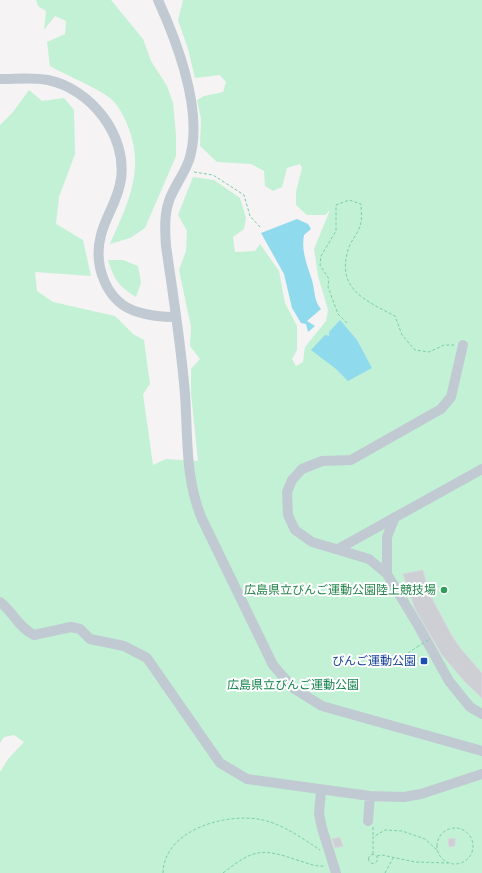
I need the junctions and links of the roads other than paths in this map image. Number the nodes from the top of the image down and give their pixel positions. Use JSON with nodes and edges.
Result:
{"nodes":[{"id":1,"x":158,"y":0,"type":"edge"},
{"id":2,"x":0,"y":79,"type":"edge"},
{"id":3,"x":176,"y":318,"type":"junction"},
{"id":4,"x":463,"y":345,"type":"road end"},
{"id":5,"x":482,"y":469,"type":"edge"},
{"id":6,"x":395,"y":517,"type":"junction"},
{"id":7,"x":338,"y":549,"type":"junction"},
{"id":8,"x":386,"y":574,"type":"junction"},
{"id":9,"x":0,"y":602,"type":"edge"},
{"id":10,"x":482,"y":714,"type":"edge"},
{"id":11,"x":482,"y":751,"type":"edge"},
{"id":12,"x":482,"y":774,"type":"edge"},
{"id":13,"x":321,"y":790,"type":"junction"},
{"id":14,"x":370,"y":796,"type":"junction"},
{"id":15,"x":370,"y":821,"type":"road end"},
{"id":16,"x":335,"y":869,"type":"edge"}],
"edges":[{"from":1,"to":3,"type":"street"},
{"from":2,"to":3,"type":"street"},
{"from":3,"to":11,"type":"street"},
{"from":4,"to":7,"type":"street"},
{"from":5,"to":6,"type":"street"},
{"from":6,"to":7,"type":"street"},
{"from":6,"to":8,"type":"street"},
{"from":7,"to":8,"type":"street"},
{"from":8,"to":10,"type":"street"},
{"from":9,"to":13,"type":"street"},
{"from":12,"to":14,"type":"street"},
{"from":13,"to":14,"type":"street"},
{"from":13,"to":16,"type":"street"},
{"from":14,"to":15,"type":"street"}]}
